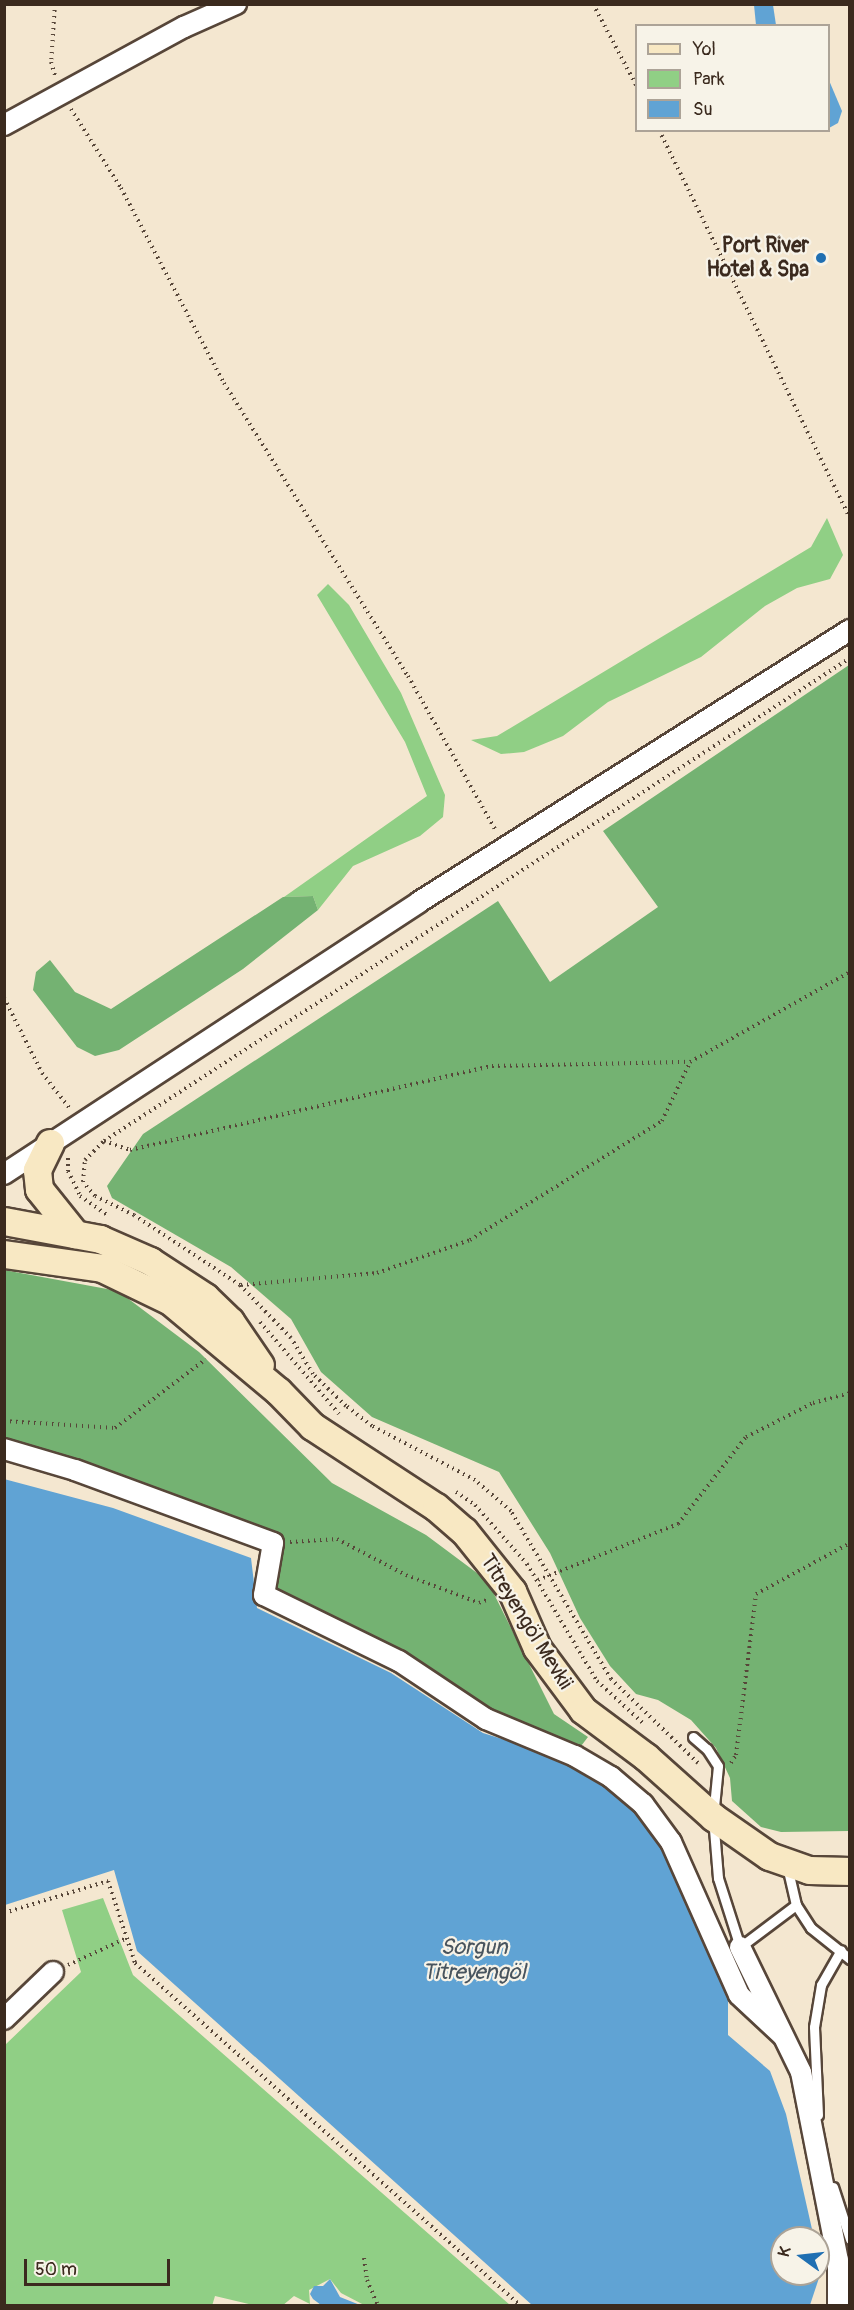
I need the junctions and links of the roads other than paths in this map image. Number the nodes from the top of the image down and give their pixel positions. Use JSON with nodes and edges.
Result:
{"nodes":[{"id":1,"x":236,"y":4,"type":"edge"},
{"id":2,"x":4,"y":124,"type":"edge"},
{"id":3,"x":849,"y":630,"type":"edge"},
{"id":4,"x":50,"y":1143,"type":"junction"},
{"id":5,"x":4,"y":1174,"type":"edge"},
{"id":6,"x":4,"y":1221,"type":"edge"},
{"id":7,"x":75,"y":1234,"type":"junction"},
{"id":8,"x":4,"y":1254,"type":"edge"},
{"id":9,"x":278,"y":1391,"type":"junction"},
{"id":10,"x":4,"y":1449,"type":"edge"},
{"id":11,"x":693,"y":1737,"type":"dead end"},
{"id":12,"x":713,"y":1817,"type":"junction"},
{"id":13,"x":787,"y":1864,"type":"junction"},
{"id":14,"x":849,"y":1871,"type":"edge"},
{"id":15,"x":796,"y":1905,"type":"junction"},
{"id":16,"x":741,"y":1947,"type":"junction"},
{"id":17,"x":841,"y":1950,"type":"junction"},
{"id":18,"x":849,"y":1959,"type":"edge"},
{"id":19,"x":53,"y":1972,"type":"road end"},
{"id":20,"x":5,"y":2016,"type":"edge"},
{"id":21,"x":782,"y":2035,"type":"junction"},
{"id":22,"x":849,"y":2239,"type":"edge"},
{"id":23,"x":838,"y":2306,"type":"edge"}],
"edges":[{"from":1,"to":2,"type":"street"},
{"from":3,"to":4,"type":"street"},
{"from":4,"to":5,"type":"street"},
{"from":4,"to":7,"type":"street"},
{"from":6,"to":7,"type":"street","name":"Titreyengöl Mevkii"},
{"from":7,"to":9,"type":"street","name":"Titreyengöl Mevkii"},
{"from":8,"to":9,"type":"street","name":"Titreyengöl Mevkii"},
{"from":9,"to":12,"type":"street","name":"Titreyengöl Mevkii"},
{"from":10,"to":21,"type":"street"},
{"from":11,"to":12,"type":"lane"},
{"from":12,"to":13,"type":"street","name":"Titreyengöl Mevkii"},
{"from":12,"to":16,"type":"lane"},
{"from":13,"to":14,"type":"street"},
{"from":13,"to":15,"type":"lane"},
{"from":15,"to":16,"type":"lane"},
{"from":15,"to":17,"type":"lane"},
{"from":16,"to":21,"type":"street"},
{"from":17,"to":18,"type":"lane"},
{"from":17,"to":22,"type":"lane"},
{"from":19,"to":20,"type":"street"},
{"from":21,"to":23,"type":"street"}]}
